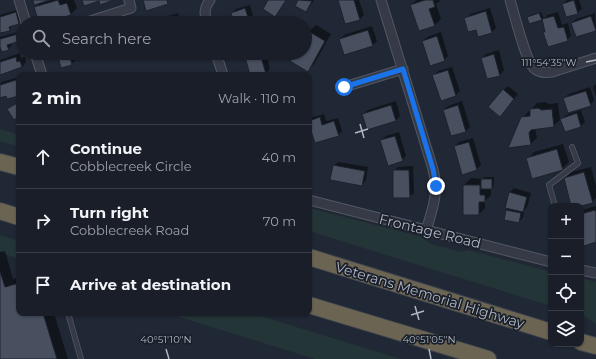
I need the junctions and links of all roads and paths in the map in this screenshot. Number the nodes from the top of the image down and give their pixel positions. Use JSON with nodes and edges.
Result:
{"nodes":[{"id":1,"x":19,"y":0,"type":"edge"},
{"id":2,"x":129,"y":0,"type":"edge"},
{"id":3,"x":210,"y":0,"type":"edge"},
{"id":4,"x":381,"y":0,"type":"edge"},
{"id":5,"x":510,"y":0,"type":"edge"},
{"id":6,"x":24,"y":16,"type":"edge"},
{"id":7,"x":106,"y":16,"type":"edge"},
{"id":8,"x":206,"y":16,"type":"edge"},
{"id":9,"x":596,"y":58,"type":"edge"},
{"id":10,"x":37,"y":60,"type":"edge"},
{"id":11,"x":218,"y":60,"type":"edge"},
{"id":12,"x":403,"y":69,"type":"junction"},
{"id":13,"x":41,"y":72,"type":"edge"},
{"id":14,"x":222,"y":72,"type":"edge"},
{"id":15,"x":344,"y":87,"type":"dead end"},
{"id":16,"x":572,"y":147,"type":"dead end"},
{"id":17,"x":0,"y":162,"type":"edge"},
{"id":18,"x":16,"y":167,"type":"edge"},
{"id":19,"x":312,"y":201,"type":"edge"},
{"id":20,"x":555,"y":203,"type":"edge"},
{"id":21,"x":0,"y":211,"type":"edge"},
{"id":22,"x":16,"y":216,"type":"edge"},
{"id":23,"x":426,"y":231,"type":"junction"},
{"id":24,"x":312,"y":258,"type":"edge"},
{"id":25,"x":548,"y":261,"type":"edge"},
{"id":26,"x":584,"y":271,"type":"edge"},
{"id":27,"x":596,"y":273,"type":"edge"},
{"id":28,"x":312,"y":306,"type":"edge"},
{"id":29,"x":69,"y":316,"type":"edge"},
{"id":30,"x":548,"y":331,"type":"edge"},
{"id":31,"x":81,"y":359,"type":"edge"},
{"id":32,"x":488,"y":359,"type":"edge"}],
"edges":[{"from":1,"to":6,"type":"street"},
{"from":2,"to":7,"type":"street"},
{"from":3,"to":8,"type":"street"},
{"from":4,"to":12,"type":"street"},
{"from":5,"to":9,"type":"street"},
{"from":10,"to":13,"type":"street"},
{"from":11,"to":14,"type":"street"},
{"from":12,"to":15,"type":"street"},
{"from":12,"to":23,"type":"street"},
{"from":16,"to":20,"type":"lane"},
{"from":17,"to":18,"type":"highway"},
{"from":19,"to":23,"type":"street","name":"Frontage Road"},
{"from":21,"to":22,"type":"highway"},
{"from":23,"to":25,"type":"street","name":"Frontage Road"},
{"from":24,"to":30,"type":"highway","name":"Veterans Memorial Highway"},
{"from":26,"to":27,"type":"street"},
{"from":28,"to":32,"type":"highway"},
{"from":29,"to":31,"type":"lane"}]}
